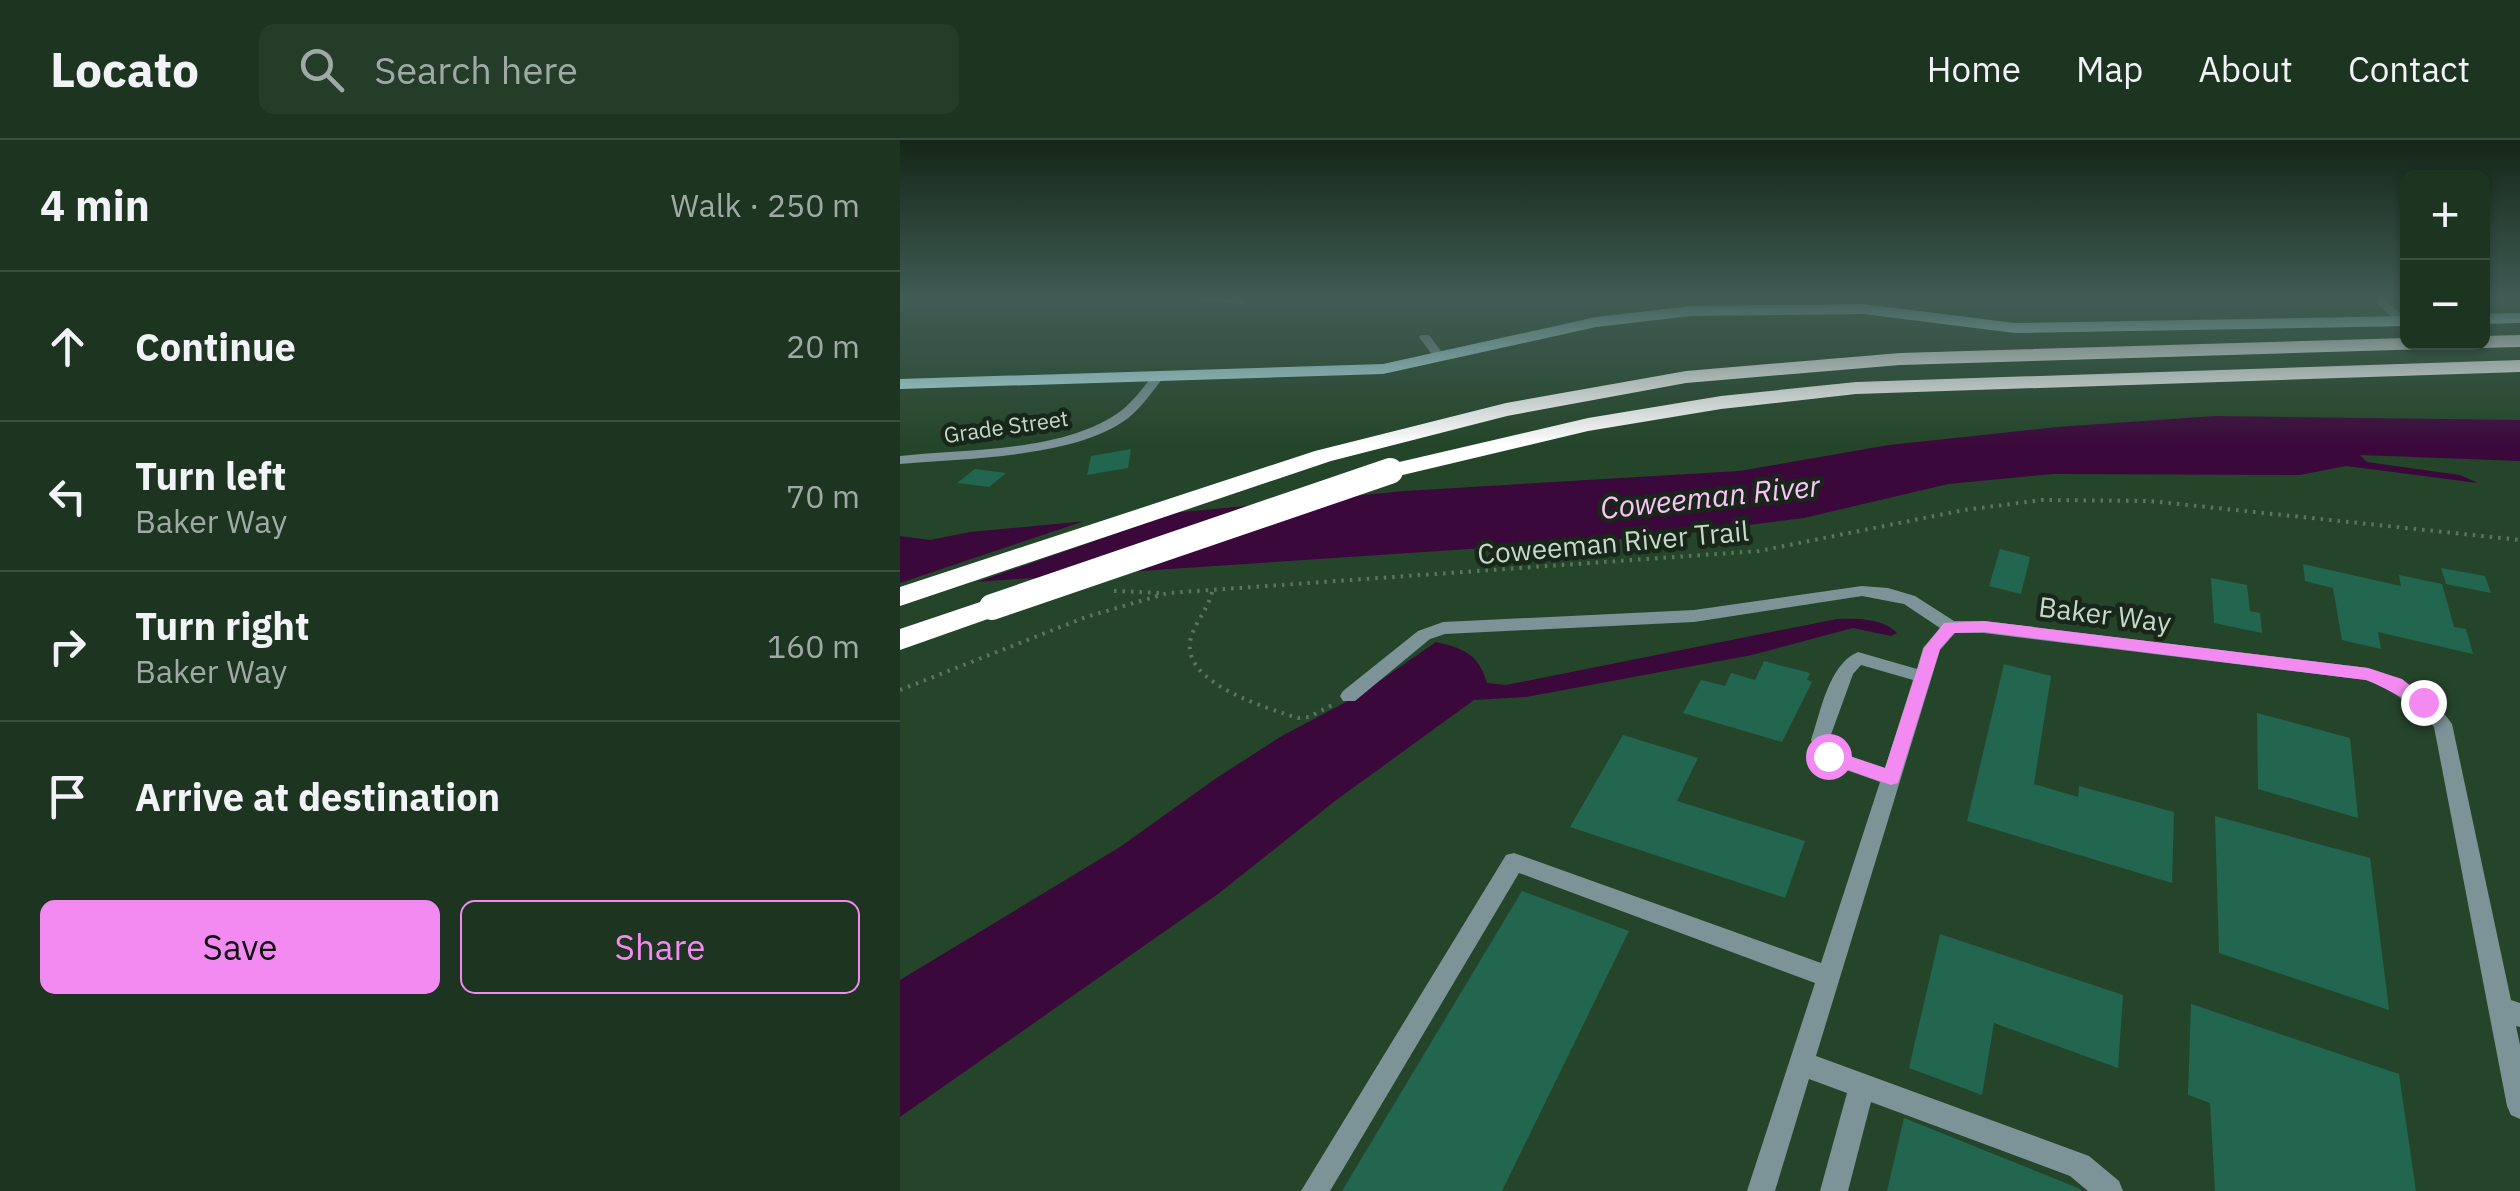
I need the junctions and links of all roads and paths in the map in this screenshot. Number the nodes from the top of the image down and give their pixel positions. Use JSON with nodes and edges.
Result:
{"nodes":[{"id":1,"x":1432,"y":347,"type":"edge"},
{"id":2,"x":1487,"y":347,"type":"edge"},
{"id":3,"x":2285,"y":347,"type":"edge"},
{"id":4,"x":1440,"y":358,"type":"junction"},
{"id":5,"x":2520,"y":366,"type":"edge"},
{"id":6,"x":1157,"y":378,"type":"junction"},
{"id":7,"x":900,"y":384,"type":"edge"},
{"id":8,"x":900,"y":460,"type":"edge"},
{"id":9,"x":2520,"y":540,"type":"edge"},
{"id":10,"x":1212,"y":591,"type":"junction"},
{"id":11,"x":900,"y":597,"type":"edge"},
{"id":12,"x":1950,"y":627,"type":"junction"},
{"id":13,"x":900,"y":640,"type":"edge"},
{"id":14,"x":1923,"y":677,"type":"junction"},
{"id":15,"x":900,"y":690,"type":"edge"},
{"id":16,"x":1348,"y":696,"type":"joint"},
{"id":17,"x":1891,"y":778,"type":"junction"},
{"id":18,"x":1828,"y":977,"type":"junction"},
{"id":19,"x":2510,"y":1012,"type":"edge"},
{"id":20,"x":1802,"y":1063,"type":"junction"},
{"id":21,"x":1862,"y":1086,"type":"junction"},
{"id":22,"x":2520,"y":1106,"type":"edge"},
{"id":23,"x":1315,"y":1191,"type":"edge"},
{"id":24,"x":1761,"y":1191,"type":"edge"},
{"id":25,"x":1834,"y":1191,"type":"edge"},
{"id":26,"x":2109,"y":1191,"type":"edge"}],
"edges":[{"from":1,"to":4,"type":"street"},
{"from":2,"to":4,"type":"main road"},
{"from":3,"to":11,"type":"highway"},
{"from":4,"to":6,"type":"main road"},
{"from":5,"to":13,"type":"highway","bridge":true},
{"from":6,"to":7,"type":"main road"},
{"from":6,"to":8,"type":"street","name":"Grade Street"},
{"from":9,"to":10,"type":"path","name":"Coweeman River Trail"},
{"from":10,"to":15,"type":"path","name":"Coweeman River Trail"},
{"from":10,"to":16,"type":"path"},
{"from":12,"to":14,"type":"street"},
{"from":12,"to":16,"type":"street"},
{"from":12,"to":19,"type":"street","name":"Baker Way"},
{"from":14,"to":17,"type":"street"},
{"from":14,"to":17,"type":"street"},
{"from":17,"to":18,"type":"street"},
{"from":18,"to":20,"type":"street"},
{"from":18,"to":23,"type":"street"},
{"from":19,"to":22,"type":"street","name":"Baker Way"},
{"from":20,"to":21,"type":"street"},
{"from":20,"to":24,"type":"street"},
{"from":21,"to":25,"type":"street"},
{"from":21,"to":26,"type":"street"}]}
